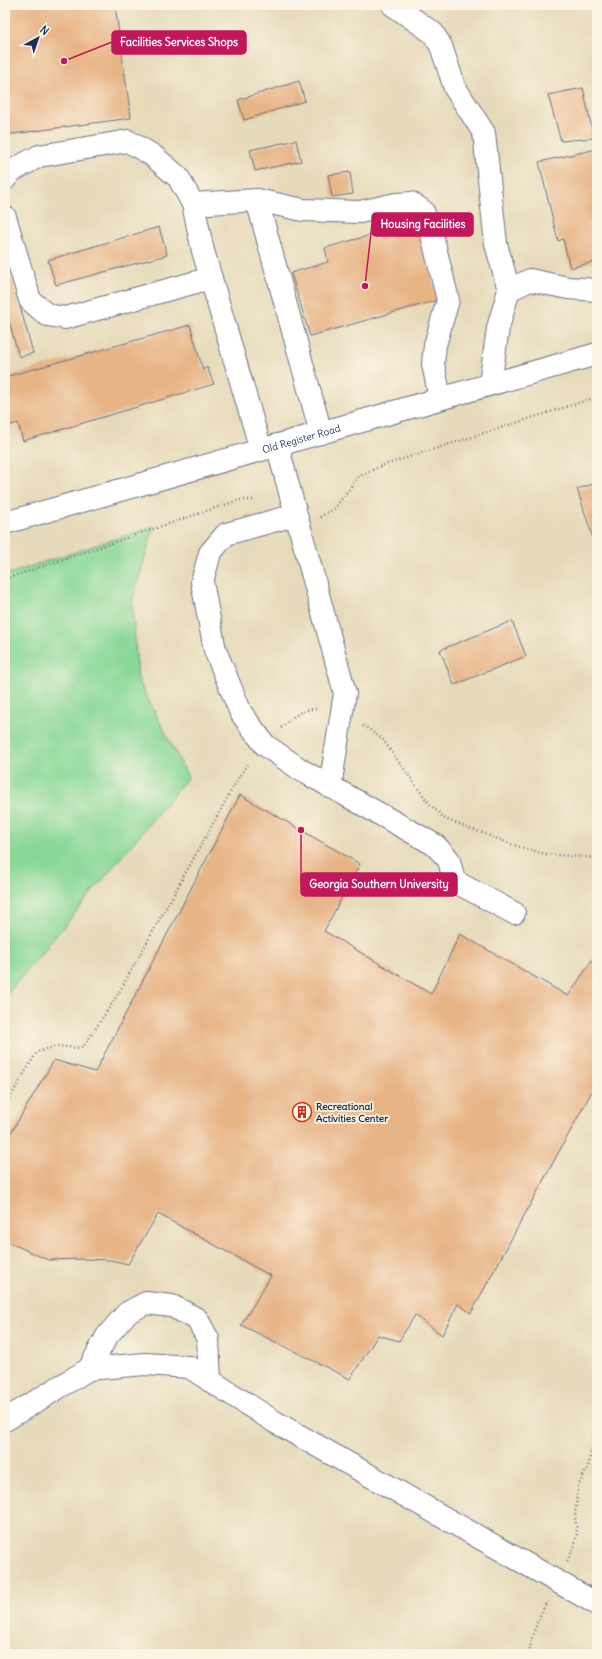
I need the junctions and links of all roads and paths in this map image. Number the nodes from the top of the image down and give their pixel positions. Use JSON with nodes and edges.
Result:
{"nodes":[{"id":1,"x":393,"y":5,"type":"edge"},
{"id":2,"x":5,"y":178,"type":"edge"},
{"id":3,"x":257,"y":200,"type":"junction"},
{"id":4,"x":193,"y":204,"type":"junction"},
{"id":5,"x":5,"y":217,"type":"edge"},
{"id":6,"x":211,"y":278,"type":"junction"},
{"id":7,"x":509,"y":290,"type":"junction"},
{"id":8,"x":597,"y":290,"type":"edge"},
{"id":9,"x":597,"y":354,"type":"edge"},
{"id":10,"x":490,"y":384,"type":"junction"},
{"id":11,"x":440,"y":398,"type":"junction"},
{"id":12,"x":321,"y":433,"type":"junction"},
{"id":13,"x":269,"y":448,"type":"junction"},
{"id":14,"x":295,"y":515,"type":"junction"},
{"id":15,"x":5,"y":523,"type":"edge"},
{"id":16,"x":342,"y":718,"type":"junction"},
{"id":17,"x":265,"y":745,"type":"junction"},
{"id":18,"x":330,"y":786,"type":"junction"},
{"id":19,"x":597,"y":858,"type":"edge"},
{"id":20,"x":514,"y":914,"type":"dead end"},
{"id":21,"x":5,"y":1106,"type":"edge"},
{"id":22,"x":89,"y":1369,"type":"junction"},
{"id":23,"x":210,"y":1381,"type":"junction"},
{"id":24,"x":597,"y":1396,"type":"edge"},
{"id":25,"x":5,"y":1420,"type":"edge"},
{"id":26,"x":556,"y":1582,"type":"junction"},
{"id":27,"x":597,"y":1604,"type":"edge"},
{"id":28,"x":529,"y":1654,"type":"edge"}],
"edges":[{"from":1,"to":7,"type":"street"},
{"from":2,"to":4,"type":"street"},
{"from":3,"to":4,"type":"street"},
{"from":3,"to":11,"type":"street"},
{"from":3,"to":12,"type":"street"},
{"from":4,"to":6,"type":"street"},
{"from":5,"to":6,"type":"street"},
{"from":6,"to":13,"type":"street"},
{"from":7,"to":8,"type":"street"},
{"from":7,"to":10,"type":"street"},
{"from":9,"to":10,"type":"street","name":"Old Register Road"},
{"from":10,"to":11,"type":"street","name":"Old Register Road"},
{"from":11,"to":12,"type":"street","name":"Old Register Road"},
{"from":12,"to":13,"type":"street","name":"Old Register Road"},
{"from":13,"to":14,"type":"street"},
{"from":13,"to":15,"type":"street","name":"Old Register Road"},
{"from":14,"to":16,"type":"street"},
{"from":14,"to":17,"type":"street"},
{"from":16,"to":17,"type":"path"},
{"from":16,"to":18,"type":"street"},
{"from":16,"to":19,"type":"path"},
{"from":17,"to":18,"type":"street"},
{"from":17,"to":21,"type":"path"},
{"from":18,"to":20,"type":"street"},
{"from":22,"to":23,"type":"street"},
{"from":22,"to":23,"type":"street"},
{"from":22,"to":25,"type":"street"},
{"from":23,"to":26,"type":"street"},
{"from":24,"to":26,"type":"path"},
{"from":26,"to":27,"type":"street"},
{"from":26,"to":28,"type":"path"}]}
